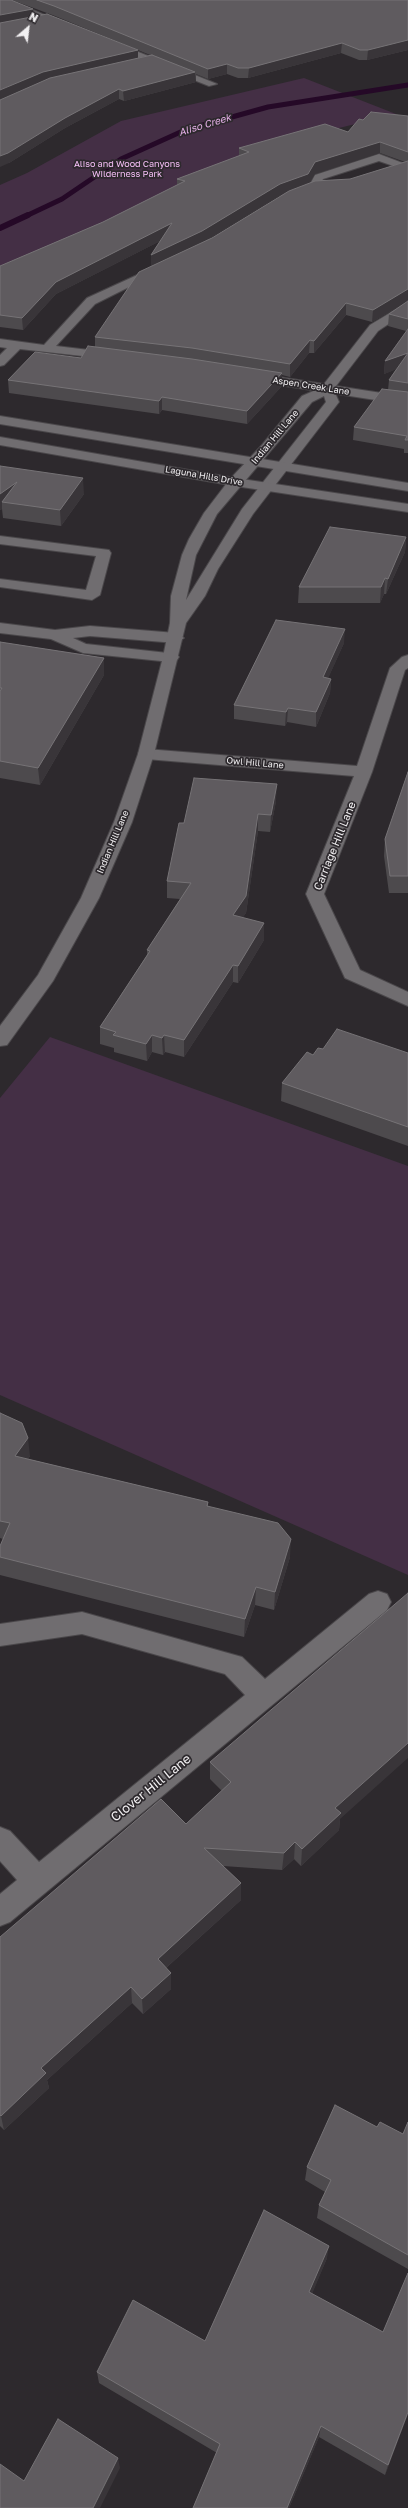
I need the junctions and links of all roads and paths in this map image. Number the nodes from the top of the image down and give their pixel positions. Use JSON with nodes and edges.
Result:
{"nodes":[{"id":1,"x":0,"y":0,"type":"edge"},
{"id":2,"x":51,"y":19,"type":"junction"},
{"id":3,"x":29,"y":24,"type":"edge"},
{"id":4,"x":79,"y":31,"type":"edge"},
{"id":5,"x":100,"y":40,"type":"edge"},
{"id":6,"x":150,"y":61,"type":"junction"},
{"id":7,"x":135,"y":64,"type":"edge"},
{"id":8,"x":212,"y":84,"type":"dead end"},
{"id":9,"x":386,"y":174,"type":"edge"},
{"id":10,"x":313,"y":188,"type":"junction"},
{"id":11,"x":329,"y":188,"type":"edge"},
{"id":12,"x":298,"y":194,"type":"edge"},
{"id":13,"x":173,"y":262,"type":"edge"},
{"id":14,"x":408,"y":306,"type":"edge"},
{"id":15,"x":0,"y":343,"type":"edge"},
{"id":16,"x":18,"y":345,"type":"junction"},
{"id":17,"x":47,"y":349,"type":"junction"},
{"id":18,"x":123,"y":358,"type":"edge"},
{"id":19,"x":0,"y":362,"type":"edge"},
{"id":20,"x":237,"y":374,"type":"edge"},
{"id":21,"x":327,"y":389,"type":"junction"},
{"id":22,"x":408,"y":401,"type":"edge"},
{"id":23,"x":0,"y":420,"type":"edge"},
{"id":24,"x":0,"y":441,"type":"edge"},
{"id":25,"x":254,"y":463,"type":"junction"},
{"id":26,"x":282,"y":467,"type":"junction"},
{"id":27,"x":235,"y":482,"type":"junction"},
{"id":28,"x":267,"y":487,"type":"junction"},
{"id":29,"x":408,"y":487,"type":"edge"},
{"id":30,"x":408,"y":508,"type":"edge"},
{"id":31,"x":0,"y":540,"type":"edge"},
{"id":32,"x":0,"y":583,"type":"edge"},
{"id":33,"x":0,"y":628,"type":"edge"},
{"id":34,"x":177,"y":631,"type":"junction"},
{"id":35,"x":55,"y":635,"type":"junction"},
{"id":36,"x":171,"y":657,"type":"junction"},
{"id":37,"x":408,"y":660,"type":"edge"},
{"id":38,"x":146,"y":754,"type":"junction"},
{"id":39,"x":364,"y":772,"type":"junction"},
{"id":40,"x":408,"y":1000,"type":"edge"},
{"id":41,"x":0,"y":1040,"type":"edge"},
{"id":42,"x":378,"y":1602,"type":"dead end"},
{"id":43,"x":0,"y":1636,"type":"edge"},
{"id":44,"x":264,"y":1696,"type":"junction"},
{"id":45,"x":0,"y":1840,"type":"edge"},
{"id":46,"x":38,"y":1881,"type":"junction"},
{"id":47,"x":0,"y":1912,"type":"edge"}],
"edges":[{"from":1,"to":2,"type":"street"},
{"from":2,"to":3,"type":"street"},
{"from":2,"to":4,"type":"street"},
{"from":5,"to":6,"type":"street"},
{"from":6,"to":7,"type":"street"},
{"from":6,"to":8,"type":"street"},
{"from":9,"to":10,"type":"street"},
{"from":10,"to":11,"type":"street"},
{"from":10,"to":12,"type":"street"},
{"from":13,"to":17,"type":"street"},
{"from":14,"to":21,"type":"street","name":"Indian Hill Lane"},
{"from":15,"to":16,"type":"street"},
{"from":16,"to":17,"type":"street"},
{"from":16,"to":19,"type":"street"},
{"from":17,"to":18,"type":"street"},
{"from":20,"to":21,"type":"street","name":"Aspen Creek Lane"},
{"from":21,"to":22,"type":"street","name":"Aspen Creek Lane"},
{"from":21,"to":25,"type":"street","name":"Indian Hill Lane"},
{"from":21,"to":26,"type":"street","name":"Indian Hill Lane"},
{"from":23,"to":25,"type":"street","name":"Laguna Hills Drive"},
{"from":24,"to":27,"type":"street","name":"Laguna Hills Drive"},
{"from":25,"to":26,"type":"street","name":"Laguna Hills Drive"},
{"from":25,"to":27,"type":"street","name":"Indian Hill Lane"},
{"from":26,"to":28,"type":"street","name":"Indian Hill Lane"},
{"from":26,"to":29,"type":"street","name":"Laguna Hills Drive"},
{"from":27,"to":28,"type":"street","name":"Laguna Hills Drive"},
{"from":27,"to":34,"type":"street","name":"Indian Hill Lane"},
{"from":28,"to":30,"type":"street","name":"Laguna Hills Drive"},
{"from":28,"to":34,"type":"street","name":"Indian Hill Lane"},
{"from":31,"to":32,"type":"street"},
{"from":33,"to":35,"type":"street"},
{"from":34,"to":35,"type":"street"},
{"from":34,"to":36,"type":"street","name":"Indian Hill Lane"},
{"from":35,"to":36,"type":"street"},
{"from":36,"to":38,"type":"street","name":"Indian Hill Lane"},
{"from":37,"to":39,"type":"street","name":"Carriage Hill Lane"},
{"from":38,"to":39,"type":"street","name":"Owl Hill Lane"},
{"from":38,"to":41,"type":"street","name":"Indian Hill Lane"},
{"from":39,"to":40,"type":"street","name":"Carriage Hill Lane"},
{"from":42,"to":44,"type":"street","name":"Clover Hill Lane"},
{"from":43,"to":44,"type":"street"},
{"from":44,"to":46,"type":"street","name":"Clover Hill Lane"},
{"from":45,"to":46,"type":"street"},
{"from":46,"to":47,"type":"street","name":"Clover Hill Lane"}]}
